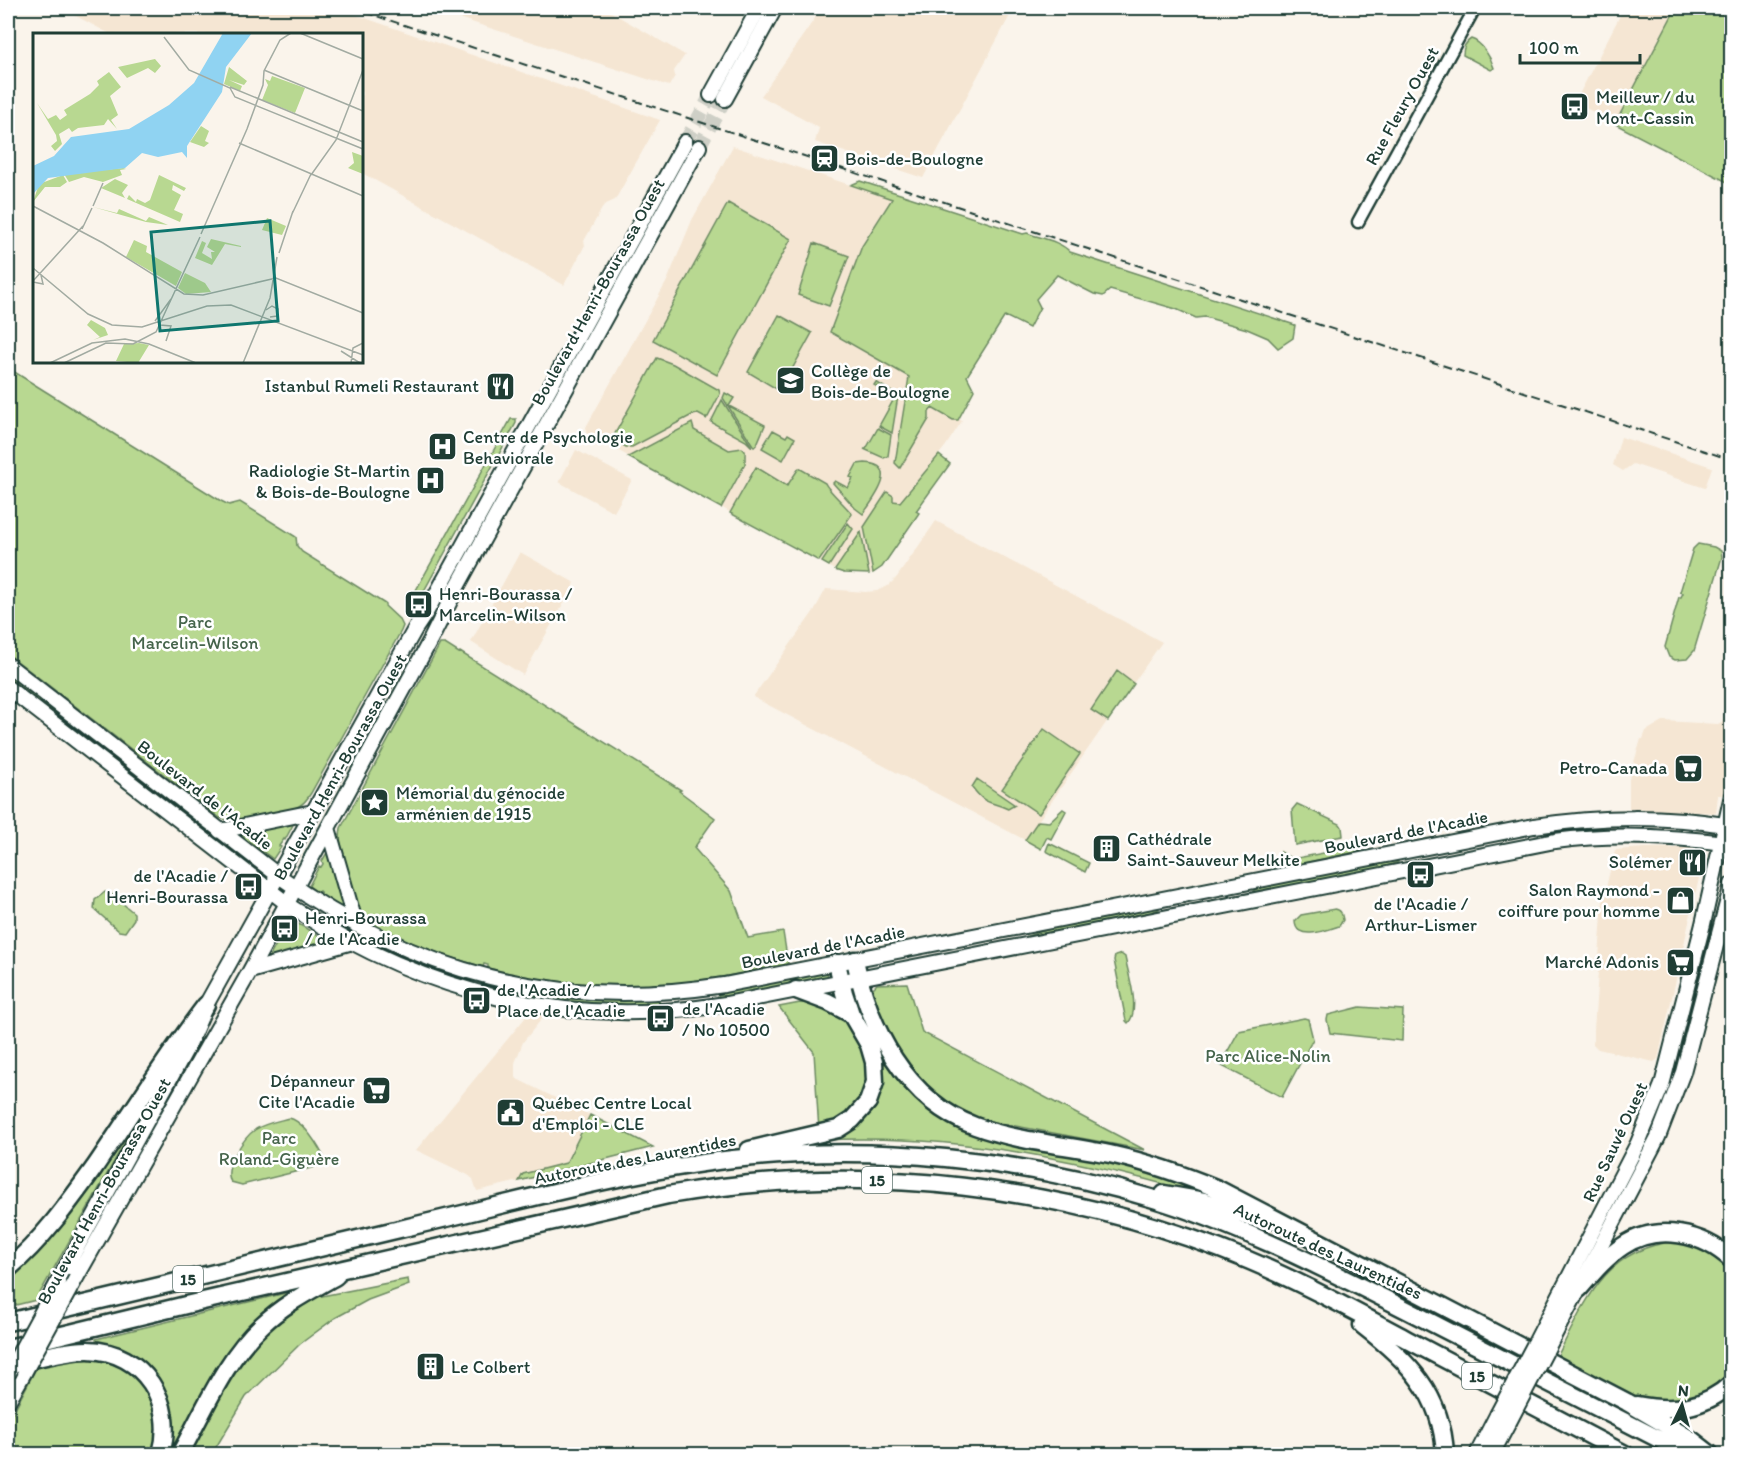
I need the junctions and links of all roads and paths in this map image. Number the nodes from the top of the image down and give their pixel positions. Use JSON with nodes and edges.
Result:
{"nodes":[{"id":1,"x":759,"y":8,"type":"edge"},
{"id":2,"x":776,"y":8,"type":"edge"},
{"id":3,"x":1475,"y":8,"type":"edge"},
{"id":4,"x":1358,"y":222,"type":"dead end"},
{"id":5,"x":8,"y":665,"type":"edge"},
{"id":6,"x":8,"y":688,"type":"edge"},
{"id":7,"x":1731,"y":795,"type":"edge"},
{"id":8,"x":313,"y":812,"type":"junction"},
{"id":9,"x":1728,"y":825,"type":"edge"},
{"id":10,"x":328,"y":828,"type":"junction"},
{"id":11,"x":220,"y":831,"type":"junction"},
{"id":12,"x":1726,"y":843,"type":"edge"},
{"id":13,"x":279,"y":876,"type":"junction"},
{"id":14,"x":1731,"y":884,"type":"edge"},
{"id":15,"x":295,"y":888,"type":"junction"},
{"id":16,"x":270,"y":891,"type":"junction"},
{"id":17,"x":286,"y":903,"type":"junction"},
{"id":18,"x":356,"y":926,"type":"junction"},
{"id":19,"x":349,"y":943,"type":"junction"},
{"id":20,"x":855,"y":960,"type":"junction"},
{"id":21,"x":837,"y":963,"type":"junction"},
{"id":22,"x":250,"y":971,"type":"junction"},
{"id":23,"x":858,"y":978,"type":"junction"},
{"id":24,"x":841,"y":981,"type":"junction"},
{"id":25,"x":796,"y":990,"type":"junction"},
{"id":26,"x":672,"y":992,"type":"junction"},
{"id":27,"x":206,"y":1005,"type":"junction"},
{"id":28,"x":674,"y":1010,"type":"junction"},
{"id":29,"x":851,"y":1014,"type":"junction"},
{"id":30,"x":658,"y":1171,"type":"junction"},
{"id":31,"x":1057,"y":1175,"type":"junction"},
{"id":32,"x":1304,"y":1235,"type":"junction"},
{"id":33,"x":1731,"y":1260,"type":"edge"},
{"id":34,"x":352,"y":1267,"type":"junction"},
{"id":35,"x":8,"y":1269,"type":"edge"},
{"id":36,"x":1579,"y":1289,"type":"junction"},
{"id":37,"x":1328,"y":1298,"type":"junction"},
{"id":38,"x":8,"y":1322,"type":"edge"},
{"id":39,"x":8,"y":1348,"type":"edge"},
{"id":40,"x":1540,"y":1348,"type":"junction"},
{"id":41,"x":8,"y":1365,"type":"edge"},
{"id":42,"x":8,"y":1374,"type":"edge"},
{"id":43,"x":1731,"y":1383,"type":"edge"},
{"id":44,"x":8,"y":1401,"type":"edge"},
{"id":45,"x":1627,"y":1402,"type":"junction"},
{"id":46,"x":1503,"y":1418,"type":"junction"},
{"id":47,"x":161,"y":1455,"type":"edge"},
{"id":48,"x":180,"y":1455,"type":"edge"},
{"id":49,"x":1445,"y":1455,"type":"edge"},
{"id":50,"x":1477,"y":1455,"type":"edge"},
{"id":51,"x":1492,"y":1455,"type":"edge"},
{"id":52,"x":1625,"y":1455,"type":"edge"},
{"id":53,"x":1688,"y":1455,"type":"edge"},
{"id":54,"x":1710,"y":1455,"type":"edge"}],
"edges":[{"from":1,"to":2,"type":"main road"},
{"from":3,"to":4,"type":"street","name":"Rue Fleury Ouest"},
{"from":5,"to":11,"type":"main road","name":"Boulevard de l'Acadie"},
{"from":6,"to":16,"type":"main road","name":"Boulevard de l'Acadie"},
{"from":7,"to":9,"type":"main road","name":"Rue Sauvé Ouest"},
{"from":8,"to":10,"type":"main road","name":"Boulevard Henri-Bourassa Ouest"},
{"from":8,"to":11,"type":"main road"},
{"from":8,"to":13,"type":"main road","name":"Boulevard Henri-Bourassa Ouest"},
{"from":9,"to":12,"type":"main road","name":"Rue Sauvé Ouest"},
{"from":9,"to":20,"type":"main road","name":"Boulevard de l'Acadie"},
{"from":10,"to":15,"type":"main road","name":"Boulevard Henri-Bourassa Ouest"},
{"from":10,"to":18,"type":"main road"},
{"from":11,"to":13,"type":"main road","name":"Boulevard de l'Acadie"},
{"from":12,"to":23,"type":"main road","name":"Boulevard de l'Acadie"},
{"from":12,"to":40,"type":"main road","name":"Rue Sauvé Ouest"},
{"from":13,"to":15,"type":"main road","name":"Boulevard de l'Acadie"},
{"from":13,"to":16,"type":"main road","name":"Boulevard Henri-Bourassa Ouest"},
{"from":14,"to":36,"type":"main road","name":"Rue Sauvé Ouest"},
{"from":15,"to":17,"type":"main road","name":"Boulevard Henri-Bourassa Ouest"},
{"from":15,"to":18,"type":"main road","name":"Boulevard de l'Acadie"},
{"from":16,"to":17,"type":"main road","name":"Boulevard de l'Acadie"},
{"from":16,"to":27,"type":"main road","name":"Boulevard Henri-Bourassa Ouest"},
{"from":17,"to":19,"type":"main road","name":"Boulevard de l'Acadie"},
{"from":17,"to":22,"type":"main road","name":"Boulevard Henri-Bourassa Ouest"},
{"from":18,"to":26,"type":"main road","name":"Boulevard de l'Acadie"},
{"from":19,"to":22,"type":"main road"},
{"from":19,"to":28,"type":"main road","name":"Boulevard de l'Acadie"},
{"from":20,"to":21,"type":"main road","name":"Boulevard de l'Acadie"},
{"from":20,"to":23,"type":"highway"},
{"from":21,"to":24,"type":"highway"},
{"from":21,"to":26,"type":"main road","name":"Boulevard de l'Acadie"},
{"from":22,"to":44,"type":"main road","name":"Boulevard Henri-Bourassa Ouest","bridge":true},
{"from":23,"to":24,"type":"main road","name":"Boulevard de l'Acadie"},
{"from":23,"to":32,"type":"highway"},
{"from":24,"to":25,"type":"main road","name":"Boulevard de l'Acadie"},
{"from":24,"to":29,"type":"highway"},
{"from":25,"to":28,"type":"main road","name":"Boulevard de l'Acadie"},
{"from":25,"to":29,"type":"highway"},
{"from":26,"to":28,"type":"main road"},
{"from":27,"to":35,"type":"highway"},
{"from":27,"to":42,"type":"main road","name":"Boulevard Henri-Bourassa Ouest","bridge":true},
{"from":29,"to":30,"type":"highway"},
{"from":30,"to":31,"type":"highway","name":"Autoroute des Laurentides","number":"15"},
{"from":30,"to":38,"type":"highway","name":"Autoroute des Laurentides","number":"15"},
{"from":31,"to":32,"type":"highway"},
{"from":31,"to":53,"type":"highway","name":"Autoroute des Laurentides","number":"15"},
{"from":32,"to":45,"type":"highway"},
{"from":33,"to":36,"type":"highway"},
{"from":34,"to":37,"type":"highway","number":"15"},
{"from":34,"to":39,"type":"highway","number":"15"},
{"from":34,"to":48,"type":"highway"},
{"from":36,"to":40,"type":"main road","name":"Rue Sauvé Ouest"},
{"from":37,"to":49,"type":"highway"},
{"from":37,"to":52,"type":"highway","number":"15"},
{"from":40,"to":46,"type":"main road","name":"Rue Sauvé Ouest","bridge":true},
{"from":41,"to":47,"type":"highway"},
{"from":43,"to":45,"type":"highway"},
{"from":45,"to":54,"type":"highway"},
{"from":46,"to":50,"type":"main road"},
{"from":46,"to":51,"type":"main road"}]}
